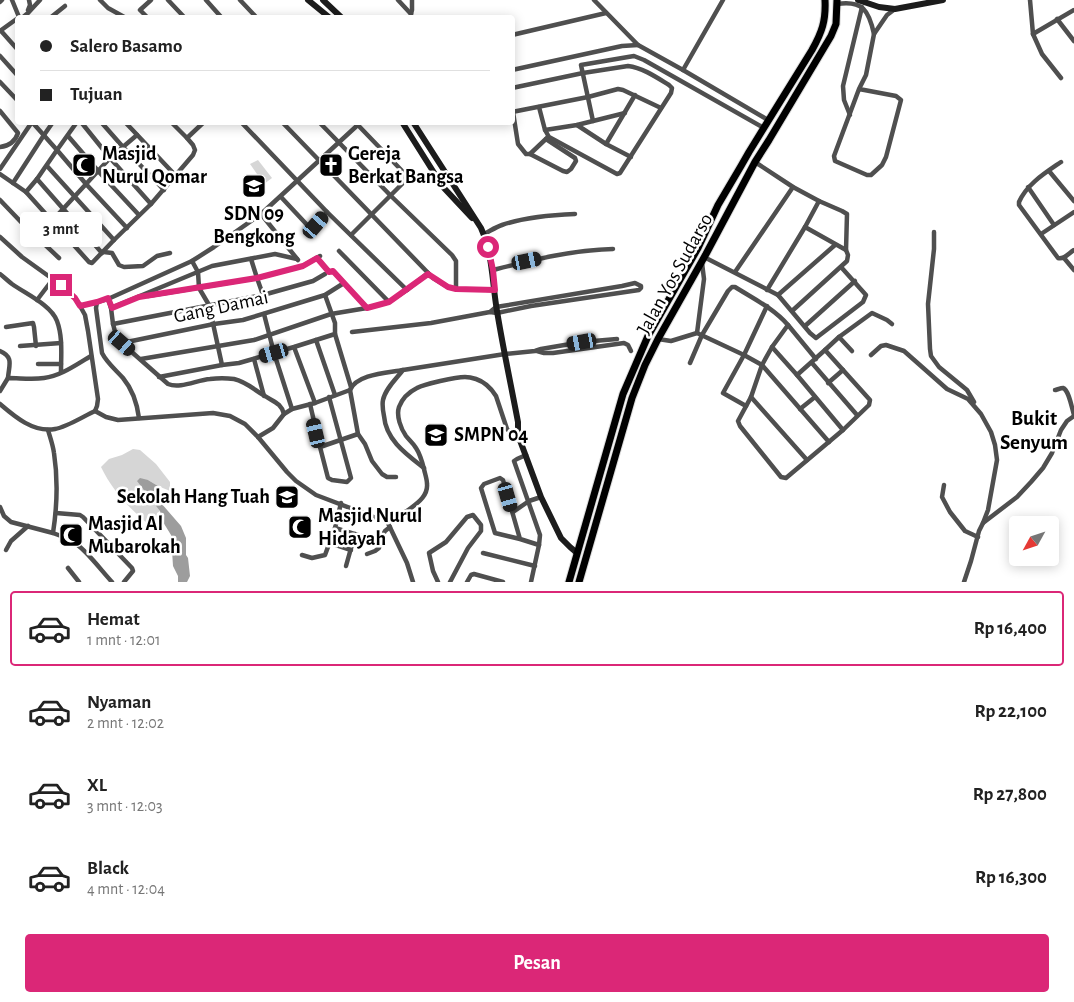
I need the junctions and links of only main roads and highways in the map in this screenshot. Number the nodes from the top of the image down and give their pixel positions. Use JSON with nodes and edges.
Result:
{"nodes":[{"id":1,"x":323,"y":0,"type":"edge"},
{"id":2,"x":825,"y":0,"type":"edge"},
{"id":3,"x":858,"y":0,"type":"edge"},
{"id":4,"x":943,"y":0,"type":"edge"},
{"id":5,"x":311,"y":1,"type":"edge"},
{"id":6,"x":837,"y":2,"type":"edge"},
{"id":7,"x":327,"y":15,"type":"edge"},
{"id":8,"x":339,"y":15,"type":"edge"},
{"id":9,"x":406,"y":125,"type":"edge"},
{"id":10,"x":417,"y":125,"type":"edge"},
{"id":11,"x":760,"y":135,"type":"junction"},
{"id":12,"x":769,"y":140,"type":"junction"},
{"id":13,"x":741,"y":166,"type":"junction"},
{"id":14,"x":749,"y":172,"type":"junction"},
{"id":15,"x":482,"y":228,"type":"junction"},
{"id":16,"x":635,"y":366,"type":"junction"},
{"id":17,"x":643,"y":370,"type":"junction"},
{"id":18,"x":616,"y":419,"type":"junction"},
{"id":19,"x":626,"y":421,"type":"junction"},
{"id":20,"x":577,"y":553,"type":"junction"},
{"id":21,"x":569,"y":582,"type":"edge"},
{"id":22,"x":579,"y":582,"type":"edge"}],
"edges":[{"from":1,"to":8,"type":"main road"},
{"from":2,"to":11,"type":"main road","name":"Jalan Yos Sudarso"},
{"from":3,"to":4,"type":"main road"},
{"from":5,"to":7,"type":"main road"},
{"from":6,"to":12,"type":"main road","name":"Jalan Yos Sudarso"},
{"from":9,"to":15,"type":"main road"},
{"from":10,"to":15,"type":"main road"},
{"from":11,"to":12,"type":"main road"},
{"from":11,"to":13,"type":"main road","name":"Jalan Yos Sudarso"},
{"from":12,"to":14,"type":"main road","name":"Jalan Yos Sudarso"},
{"from":13,"to":14,"type":"main road"},
{"from":13,"to":16,"type":"main road","name":"Jalan Yos Sudarso"},
{"from":14,"to":17,"type":"main road","name":"Jalan Yos Sudarso"},
{"from":15,"to":20,"type":"main road"},
{"from":16,"to":17,"type":"main road"},
{"from":16,"to":18,"type":"main road","name":"Jalan Yos Sudarso"},
{"from":17,"to":19,"type":"main road","name":"Jalan Yos Sudarso"},
{"from":18,"to":19,"type":"main road"},
{"from":18,"to":20,"type":"main road","name":"Jalan Yos Sudarso"},
{"from":19,"to":22,"type":"main road","name":"Jalan Yos Sudarso"},
{"from":20,"to":21,"type":"main road","name":"Jalan Yos Sudarso"}]}
